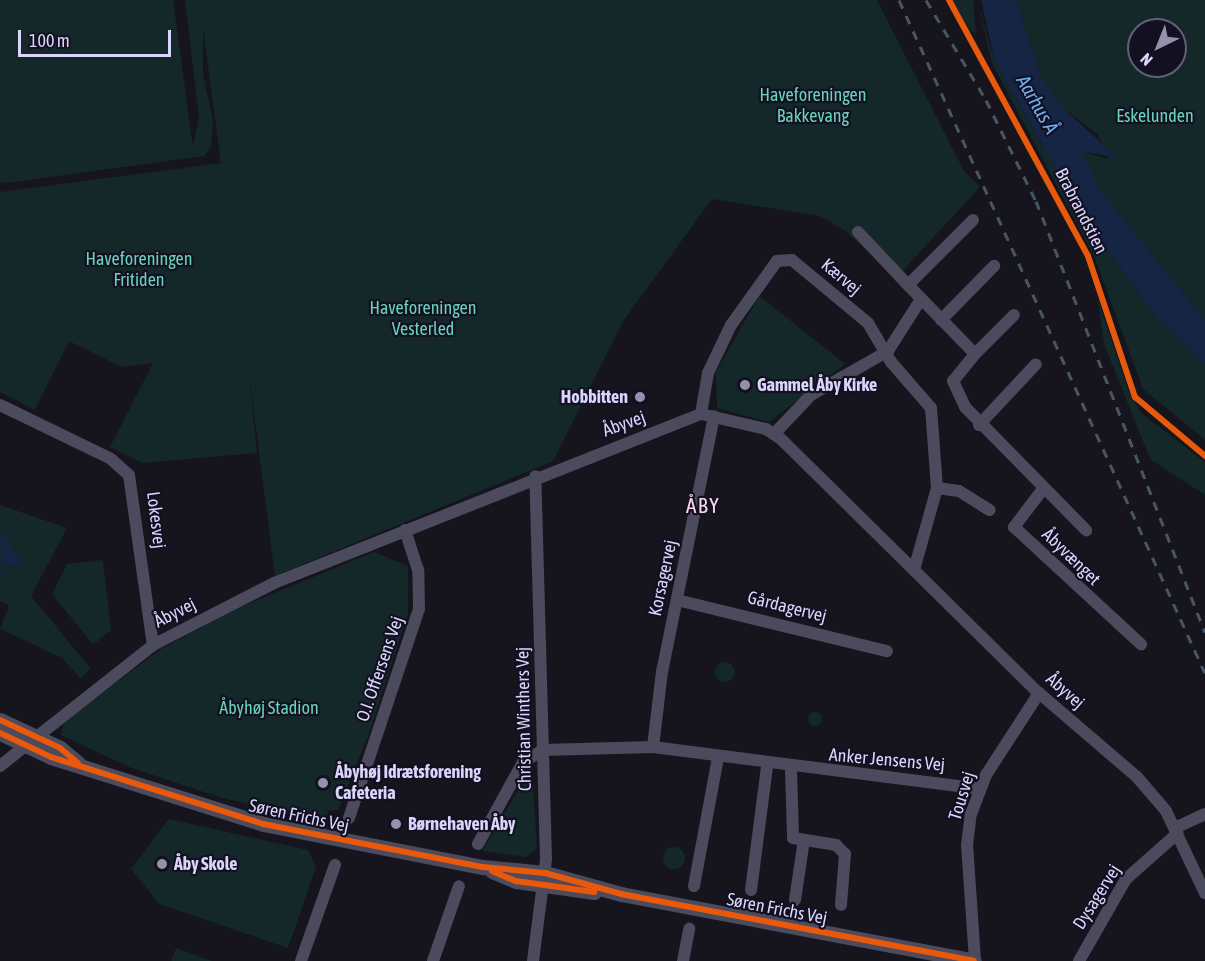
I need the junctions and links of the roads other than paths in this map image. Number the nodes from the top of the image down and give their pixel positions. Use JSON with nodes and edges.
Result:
{"nodes":[{"id":1,"x":973,"y":220,"type":"dead end"},
{"id":2,"x":858,"y":231,"type":"dead end"},
{"id":3,"x":994,"y":266,"type":"dead end"},
{"id":4,"x":908,"y":285,"type":"junction"},
{"id":5,"x":921,"y":299,"type":"junction"},
{"id":6,"x":1014,"y":315,"type":"dead end"},
{"id":7,"x":941,"y":320,"type":"junction"},
{"id":8,"x":888,"y":351,"type":"junction"},
{"id":9,"x":975,"y":354,"type":"junction"},
{"id":10,"x":1036,"y":364,"type":"dead end"},
{"id":11,"x":0,"y":405,"type":"edge"},
{"id":12,"x":701,"y":414,"type":"junction"},
{"id":13,"x":714,"y":416,"type":"junction"},
{"id":14,"x":979,"y":424,"type":"junction"},
{"id":15,"x":774,"y":434,"type":"junction"},
{"id":16,"x":535,"y":476,"type":"junction"},
{"id":17,"x":937,"y":488,"type":"junction"},
{"id":18,"x":1043,"y":489,"type":"junction"},
{"id":19,"x":990,"y":510,"type":"dead end"},
{"id":20,"x":405,"y":530,"type":"junction"},
{"id":21,"x":1086,"y":530,"type":"dead end"},
{"id":22,"x":914,"y":570,"type":"junction"},
{"id":23,"x":677,"y":600,"type":"junction"},
{"id":24,"x":1141,"y":644,"type":"dead end"},
{"id":25,"x":153,"y":645,"type":"junction"},
{"id":26,"x":887,"y":651,"type":"dead end"},
{"id":27,"x":1039,"y":693,"type":"junction"},
{"id":28,"x":0,"y":720,"type":"edge"},
{"id":29,"x":0,"y":733,"type":"edge"},
{"id":30,"x":30,"y":740,"type":"junction"},
{"id":31,"x":653,"y":747,"type":"junction"},
{"id":32,"x":543,"y":750,"type":"junction"},
{"id":33,"x":718,"y":758,"type":"junction"},
{"id":34,"x":0,"y":766,"type":"edge"},
{"id":35,"x":767,"y":766,"type":"junction"},
{"id":36,"x":791,"y":769,"type":"junction"},
{"id":37,"x":979,"y":789,"type":"junction"},
{"id":38,"x":1205,"y":814,"type":"edge"},
{"id":39,"x":349,"y":818,"type":"dead end"},
{"id":40,"x":1176,"y":830,"type":"junction"},
{"id":41,"x":804,"y":840,"type":"junction"},
{"id":42,"x":478,"y":844,"type":"dead end"},
{"id":43,"x":335,"y":865,"type":"dead end"},
{"id":44,"x":545,"y":879,"type":"junction"},
{"id":45,"x":459,"y":886,"type":"dead end"},
{"id":46,"x":694,"y":886,"type":"dead end"},
{"id":47,"x":751,"y":890,"type":"dead end"},
{"id":48,"x":1205,"y":893,"type":"edge"},
{"id":49,"x":795,"y":900,"type":"dead end"},
{"id":50,"x":841,"y":905,"type":"dead end"},
{"id":51,"x":689,"y":929,"type":"dead end"},
{"id":52,"x":893,"y":946,"type":"junction"},
{"id":53,"x":301,"y":961,"type":"edge"},
{"id":54,"x":433,"y":961,"type":"edge"},
{"id":55,"x":533,"y":961,"type":"edge"},
{"id":56,"x":683,"y":961,"type":"edge"},
{"id":57,"x":928,"y":961,"type":"edge"},
{"id":58,"x":975,"y":961,"type":"edge"},
{"id":59,"x":1079,"y":961,"type":"edge"}],
"edges":[{"from":1,"to":4,"type":"street"},
{"from":2,"to":4,"type":"street"},
{"from":3,"to":7,"type":"street"},
{"from":4,"to":5,"type":"street"},
{"from":5,"to":7,"type":"street"},
{"from":5,"to":8,"type":"street"},
{"from":6,"to":9,"type":"street","name":"Åbyvænget"},
{"from":7,"to":9,"type":"street"},
{"from":8,"to":12,"type":"street","name":"Kærvej"},
{"from":8,"to":15,"type":"street"},
{"from":8,"to":17,"type":"street","name":"Kærvej"},
{"from":9,"to":14,"type":"street","name":"Åbyvænget"},
{"from":10,"to":14,"type":"street"},
{"from":11,"to":25,"type":"street","name":"Lokesvej"},
{"from":12,"to":13,"type":"street","name":"Åbyvej"},
{"from":12,"to":16,"type":"street","name":"Åbyvej"},
{"from":13,"to":15,"type":"street","name":"Åbyvej"},
{"from":13,"to":23,"type":"street","name":"Korsagervej"},
{"from":14,"to":18,"type":"street","name":"Åbyvænget"},
{"from":15,"to":22,"type":"street","name":"Åbyvej"},
{"from":16,"to":20,"type":"street","name":"Åbyvej"},
{"from":16,"to":32,"type":"street","name":"Christian Winthers Vej"},
{"from":17,"to":19,"type":"street"},
{"from":17,"to":22,"type":"street","name":"Kærvej"},
{"from":18,"to":21,"type":"street","name":"Åbyvænget"},
{"from":18,"to":24,"type":"street","name":"Åbyvænget"},
{"from":20,"to":25,"type":"street","name":"Åbyvej"},
{"from":20,"to":39,"type":"street","name":"O.I. Offersens Vej"},
{"from":22,"to":27,"type":"street","name":"Åbyvej"},
{"from":23,"to":26,"type":"street","name":"Gårdagervej"},
{"from":23,"to":31,"type":"street","name":"Korsagervej"},
{"from":25,"to":30,"type":"street","name":"Åbyvej"},
{"from":27,"to":37,"type":"street","name":"Tousvej"},
{"from":27,"to":40,"type":"street","name":"Åbyvej"},
{"from":28,"to":30,"type":"street","name":"Søren Frichs Vej"},
{"from":29,"to":30,"type":"street","name":"Søren Frichs Vej"},
{"from":30,"to":34,"type":"street","name":"Åbyvej"},
{"from":30,"to":44,"type":"street","name":"Søren Frichs Vej"},
{"from":31,"to":32,"type":"street","name":"Anker Jensens Vej"},
{"from":31,"to":33,"type":"street","name":"Anker Jensens Vej"},
{"from":32,"to":42,"type":"street"},
{"from":32,"to":44,"type":"street","name":"Christian Winthers Vej"},
{"from":33,"to":35,"type":"street","name":"Anker Jensens Vej"},
{"from":33,"to":46,"type":"street"},
{"from":35,"to":36,"type":"street","name":"Anker Jensens Vej"},
{"from":35,"to":47,"type":"street"},
{"from":36,"to":37,"type":"street","name":"Anker Jensens Vej"},
{"from":36,"to":41,"type":"street"},
{"from":37,"to":58,"type":"street","name":"Tousvej"},
{"from":38,"to":40,"type":"street"},
{"from":40,"to":48,"type":"street","name":"Åbyvej"},
{"from":40,"to":59,"type":"street","name":"Dysagervej"},
{"from":41,"to":49,"type":"street"},
{"from":41,"to":50,"type":"street"},
{"from":43,"to":53,"type":"street"},
{"from":44,"to":52,"type":"street","name":"Søren Frichs Vej"},
{"from":44,"to":55,"type":"street","name":"Christian Winthers Vej"},
{"from":45,"to":54,"type":"street"},
{"from":51,"to":56,"type":"street"},
{"from":52,"to":57,"type":"street","name":"Søren Frichs Vej"},
{"from":52,"to":58,"type":"street","name":"Søren Frichs Vej"}]}
